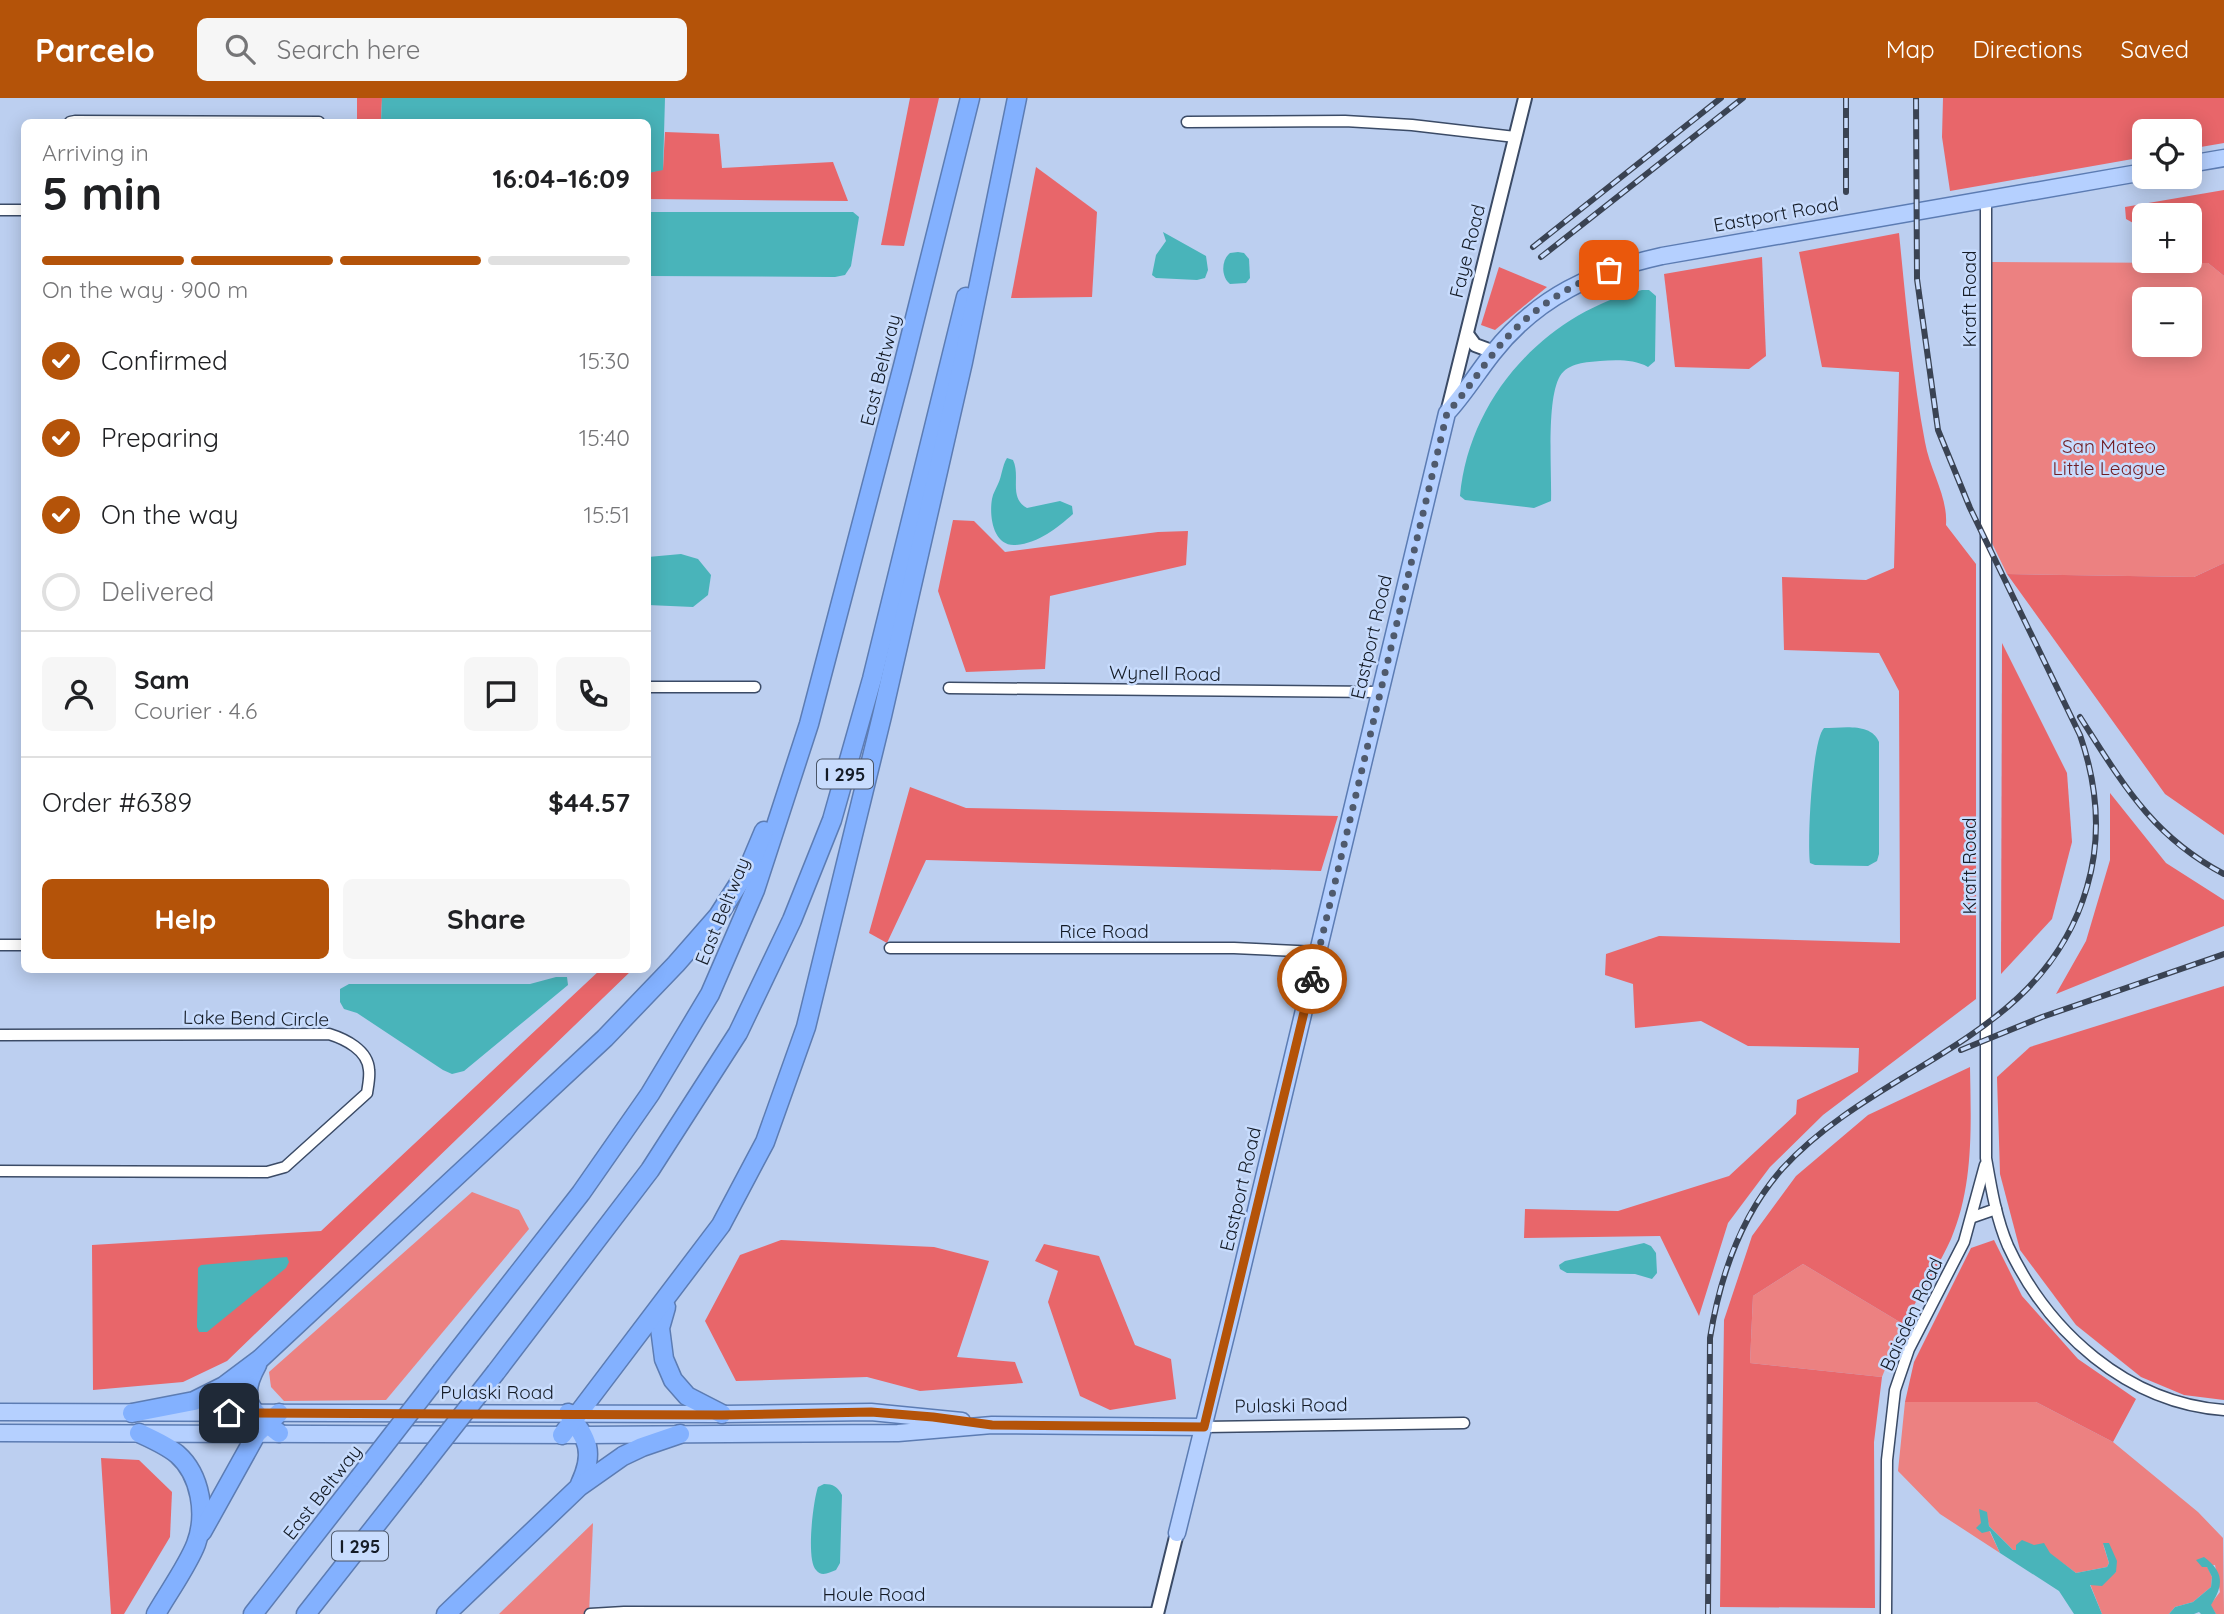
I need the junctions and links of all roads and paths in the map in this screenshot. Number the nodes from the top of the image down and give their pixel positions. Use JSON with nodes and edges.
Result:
{"nodes":[{"id":1,"x":970,"y":98,"type":"edge"},
{"id":2,"x":1016,"y":98,"type":"edge"},
{"id":3,"x":1525,"y":98,"type":"edge"},
{"id":4,"x":1187,"y":122,"type":"dead end"},
{"id":5,"x":1515,"y":137,"type":"junction"},
{"id":6,"x":2224,"y":158,"type":"edge"},
{"id":7,"x":2202,"y":162,"type":"edge"},
{"id":8,"x":2132,"y":174,"type":"edge"},
{"id":9,"x":1986,"y":199,"type":"junction"},
{"id":10,"x":0,"y":210,"type":"edge"},
{"id":11,"x":21,"y":210,"type":"edge"},
{"id":12,"x":1467,"y":334,"type":"junction"},
{"id":13,"x":1494,"y":352,"type":"junction"},
{"id":14,"x":1447,"y":413,"type":"junction"},
{"id":15,"x":651,"y":687,"type":"edge"},
{"id":16,"x":755,"y":687,"type":"dead end"},
{"id":17,"x":949,"y":688,"type":"dead end"},
{"id":18,"x":1380,"y":692,"type":"junction"},
{"id":19,"x":809,"y":724,"type":"junction"},
{"id":20,"x":0,"y":945,"type":"edge"},
{"id":21,"x":21,"y":945,"type":"edge"},
{"id":22,"x":890,"y":948,"type":"dead end"},
{"id":23,"x":1318,"y":951,"type":"junction"},
{"id":24,"x":0,"y":1035,"type":"edge"},
{"id":25,"x":1986,"y":1158,"type":"junction"},
{"id":26,"x":0,"y":1171,"type":"edge"},
{"id":27,"x":1996,"y":1209,"type":"junction"},
{"id":28,"x":1973,"y":1217,"type":"junction"},
{"id":29,"x":668,"y":1297,"type":"junction"},
{"id":30,"x":260,"y":1359,"type":"junction"},
{"id":31,"x":2224,"y":1410,"type":"edge"},
{"id":32,"x":0,"y":1412,"type":"edge"},
{"id":33,"x":132,"y":1413,"type":"junction"},
{"id":34,"x":722,"y":1415,"type":"junction"},
{"id":35,"x":267,"y":1423,"type":"junction"},
{"id":36,"x":574,"y":1423,"type":"junction"},
{"id":37,"x":1464,"y":1423,"type":"dead end"},
{"id":38,"x":992,"y":1425,"type":"junction"},
{"id":39,"x":1204,"y":1427,"type":"junction"},
{"id":40,"x":0,"y":1433,"type":"edge"},
{"id":41,"x":139,"y":1433,"type":"junction"},
{"id":42,"x":680,"y":1434,"type":"junction"},
{"id":43,"x":579,"y":1487,"type":"junction"},
{"id":44,"x":1177,"y":1533,"type":"joint"},
{"id":45,"x":196,"y":1544,"type":"junction"},
{"id":46,"x":156,"y":1614,"type":"edge"},
{"id":47,"x":253,"y":1614,"type":"edge"},
{"id":48,"x":306,"y":1614,"type":"edge"},
{"id":49,"x":446,"y":1614,"type":"edge"},
{"id":50,"x":590,"y":1614,"type":"edge"},
{"id":51,"x":1158,"y":1614,"type":"edge"},
{"id":52,"x":1886,"y":1614,"type":"edge"}],
"edges":[{"from":1,"to":19,"type":"highway","name":"East Beltway","number":"I 295"},
{"from":2,"to":29,"type":"highway"},
{"from":2,"to":48,"type":"highway","number":"I 295","bridge":true},
{"from":3,"to":5,"type":"street","name":"Faye Road"},
{"from":4,"to":5,"type":"street"},
{"from":5,"to":12,"type":"street","name":"Faye Road"},
{"from":6,"to":7,"type":"main road"},
{"from":8,"to":9,"type":"main road","name":"Eastport Road"},
{"from":9,"to":13,"type":"main road","name":"Eastport Road"},
{"from":9,"to":25,"type":"street","name":"Kraft Road"},
{"from":10,"to":11,"type":"street"},
{"from":12,"to":13,"type":"street"},
{"from":12,"to":14,"type":"street","name":"Faye Road"},
{"from":13,"to":14,"type":"main road","name":"Eastport Road"},
{"from":14,"to":18,"type":"main road","name":"Eastport Road"},
{"from":15,"to":16,"type":"street"},
{"from":17,"to":18,"type":"street","name":"Wynell Road"},
{"from":18,"to":23,"type":"main road","name":"Eastport Road"},
{"from":19,"to":30,"type":"highway"},
{"from":19,"to":47,"type":"highway","name":"East Beltway","number":"I 295","bridge":true},
{"from":20,"to":21,"type":"street"},
{"from":22,"to":23,"type":"street","name":"Rice Road"},
{"from":23,"to":39,"type":"main road","name":"Eastport Road"},
{"from":24,"to":26,"type":"street","name":"Lake Bend Circle"},
{"from":25,"to":27,"type":"street","name":"Kraft Road"},
{"from":25,"to":28,"type":"street","name":"Baisden Road"},
{"from":27,"to":28,"type":"street"},
{"from":27,"to":31,"type":"street","name":"Kraft Road"},
{"from":28,"to":52,"type":"street","name":"Baisden Road"},
{"from":29,"to":34,"type":"highway"},
{"from":29,"to":36,"type":"highway"},
{"from":30,"to":33,"type":"highway"},
{"from":30,"to":35,"type":"highway"},
{"from":32,"to":33,"type":"main road","name":"Pulaski Road"},
{"from":33,"to":35,"type":"main road","name":"Pulaski Road"},
{"from":34,"to":36,"type":"main road","name":"Pulaski Road"},
{"from":34,"to":38,"type":"main road","name":"Pulaski Road"},
{"from":35,"to":36,"type":"main road","name":"Pulaski Road"},
{"from":35,"to":41,"type":"main road","name":"Pulaski Road"},
{"from":35,"to":45,"type":"highway"},
{"from":36,"to":42,"type":"main road","name":"Pulaski Road"},
{"from":36,"to":43,"type":"highway"},
{"from":37,"to":39,"type":"street","name":"Pulaski Road"},
{"from":38,"to":39,"type":"main road","name":"Pulaski Road"},
{"from":38,"to":42,"type":"main road","name":"Pulaski Road"},
{"from":39,"to":44,"type":"main road","name":"Eastport Road"},
{"from":40,"to":41,"type":"main road","name":"Pulaski Road"},
{"from":41,"to":45,"type":"highway"},
{"from":42,"to":43,"type":"highway"},
{"from":43,"to":49,"type":"highway"},
{"from":44,"to":51,"type":"street","name":"Eastport Road"},
{"from":45,"to":46,"type":"highway"},
{"from":50,"to":51,"type":"street","name":"Houle Road"}]}
